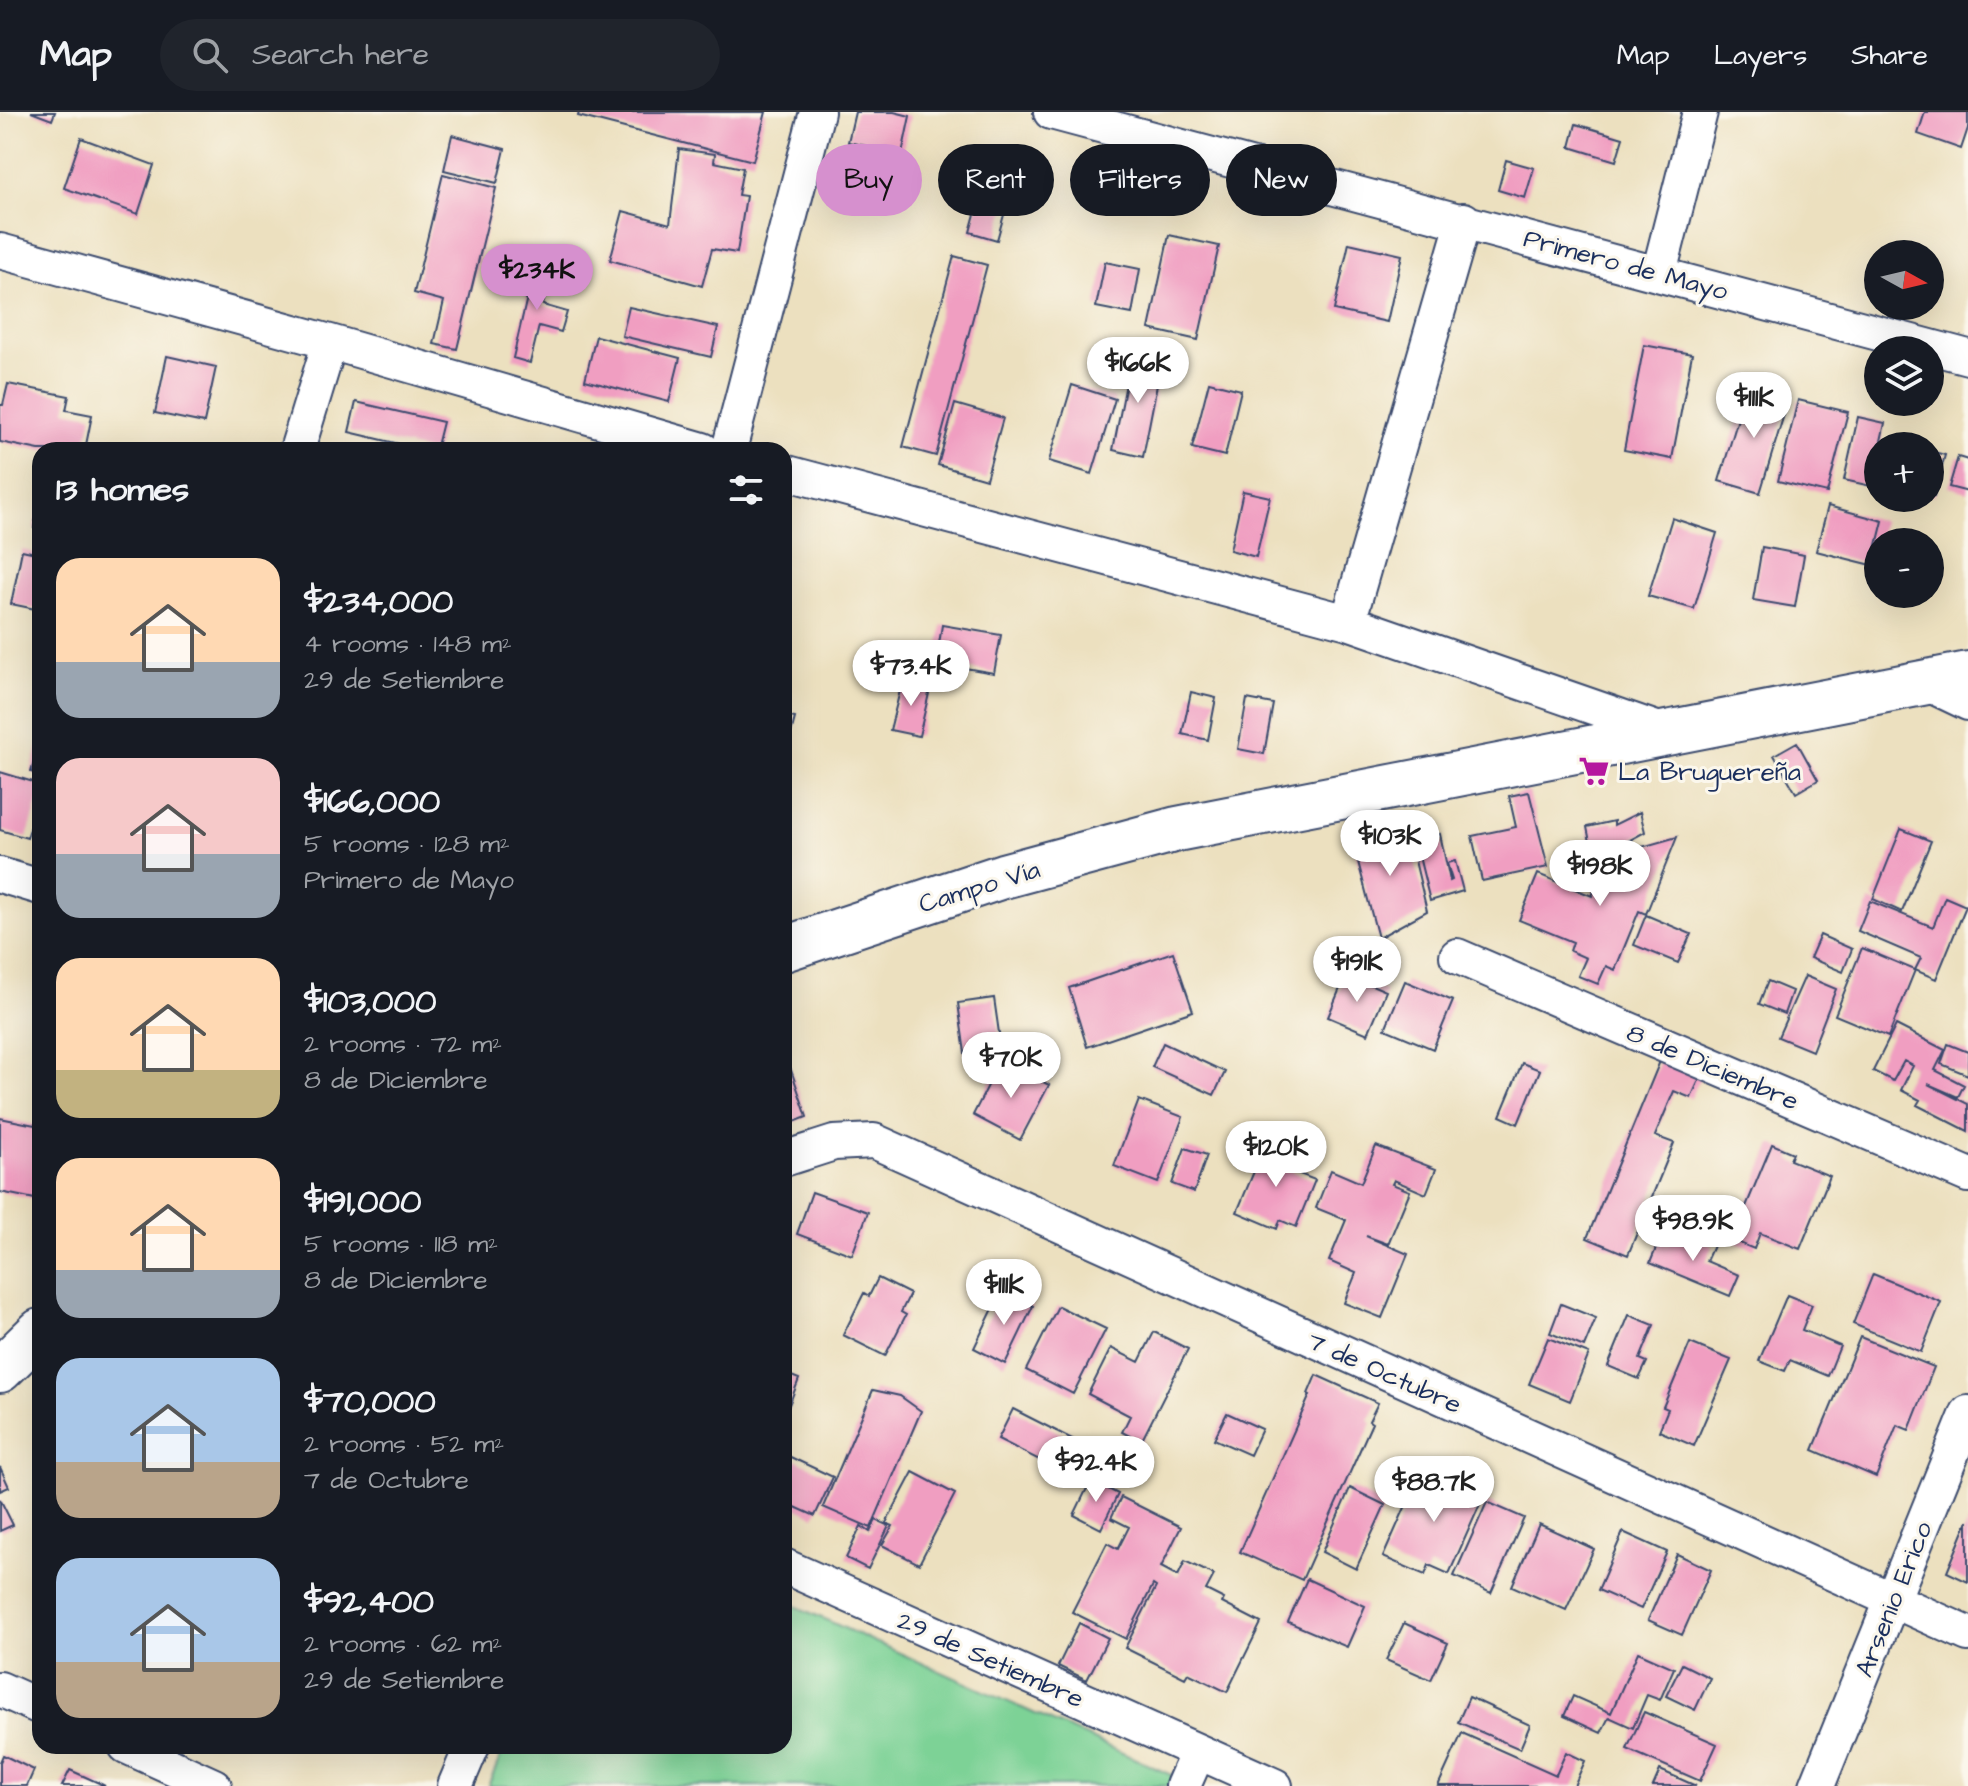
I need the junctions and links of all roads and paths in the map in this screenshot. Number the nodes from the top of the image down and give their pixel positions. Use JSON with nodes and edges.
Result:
{"nodes":[{"id":1,"x":817,"y":112,"type":"edge"},
{"id":2,"x":1051,"y":112,"type":"edge"},
{"id":3,"x":1700,"y":112,"type":"edge"},
{"id":4,"x":1464,"y":220,"type":"junction"},
{"id":5,"x":0,"y":251,"type":"edge"},
{"id":6,"x":1659,"y":273,"type":"junction"},
{"id":7,"x":330,"y":342,"type":"junction"},
{"id":8,"x":1968,"y":357,"type":"edge"},
{"id":9,"x":299,"y":442,"type":"edge"},
{"id":10,"x":675,"y":442,"type":"edge"},
{"id":11,"x":731,"y":442,"type":"edge"},
{"id":12,"x":792,"y":474,"type":"edge"},
{"id":13,"x":1348,"y":622,"type":"junction"},
{"id":14,"x":1968,"y":674,"type":"edge"},
{"id":15,"x":1926,"y":683,"type":"junction"},
{"id":16,"x":1968,"y":703,"type":"edge"},
{"id":17,"x":1665,"y":732,"type":"junction"},
{"id":18,"x":0,"y":875,"type":"edge"},
{"id":19,"x":32,"y":885,"type":"edge"},
{"id":20,"x":792,"y":946,"type":"edge"},
{"id":21,"x":1457,"y":956,"type":"dead end"},
{"id":22,"x":792,"y":1156,"type":"edge"},
{"id":23,"x":1968,"y":1175,"type":"edge"},
{"id":24,"x":32,"y":1339,"type":"edge"},
{"id":25,"x":0,"y":1370,"type":"edge"},
{"id":26,"x":1968,"y":1413,"type":"edge"},
{"id":27,"x":792,"y":1570,"type":"edge"},
{"id":28,"x":1892,"y":1601,"type":"junction"},
{"id":29,"x":1968,"y":1634,"type":"edge"},
{"id":30,"x":0,"y":1689,"type":"edge"},
{"id":31,"x":32,"y":1703,"type":"edge"},
{"id":32,"x":1198,"y":1752,"type":"junction"},
{"id":33,"x":144,"y":1754,"type":"edge"},
{"id":34,"x":469,"y":1754,"type":"edge"},
{"id":35,"x":214,"y":1786,"type":"edge"},
{"id":36,"x":455,"y":1786,"type":"edge"},
{"id":37,"x":1183,"y":1786,"type":"edge"},
{"id":38,"x":1275,"y":1786,"type":"edge"},
{"id":39,"x":1817,"y":1786,"type":"edge"}],
"edges":[{"from":1,"to":11,"type":"street"},
{"from":2,"to":4,"type":"street","name":"Primero de Mayo"},
{"from":3,"to":6,"type":"street"},
{"from":4,"to":6,"type":"street","name":"Primero de Mayo"},
{"from":4,"to":13,"type":"street"},
{"from":5,"to":7,"type":"street"},
{"from":6,"to":8,"type":"street","name":"Primero de Mayo"},
{"from":7,"to":9,"type":"street"},
{"from":7,"to":10,"type":"street"},
{"from":12,"to":13,"type":"street"},
{"from":13,"to":17,"type":"street"},
{"from":14,"to":15,"type":"street","name":"Campo Vía"},
{"from":15,"to":16,"type":"street"},
{"from":15,"to":17,"type":"street","name":"Campo Vía"},
{"from":17,"to":20,"type":"street","name":"Campo Vía"},
{"from":18,"to":19,"type":"street"},
{"from":21,"to":23,"type":"street","name":"8 de Diciembre"},
{"from":22,"to":28,"type":"street","name":"7 de Octubre"},
{"from":24,"to":25,"type":"street"},
{"from":26,"to":28,"type":"street","name":"Arsenio Erico"},
{"from":27,"to":32,"type":"street","name":"29 de Setiembre"},
{"from":28,"to":29,"type":"street","name":"7 de Octubre"},
{"from":28,"to":39,"type":"street","name":"Arsenio Erico"},
{"from":30,"to":31,"type":"street"},
{"from":32,"to":37,"type":"street"},
{"from":32,"to":38,"type":"street","name":"29 de Setiembre"},
{"from":33,"to":35,"type":"street"},
{"from":34,"to":36,"type":"street"}]}
